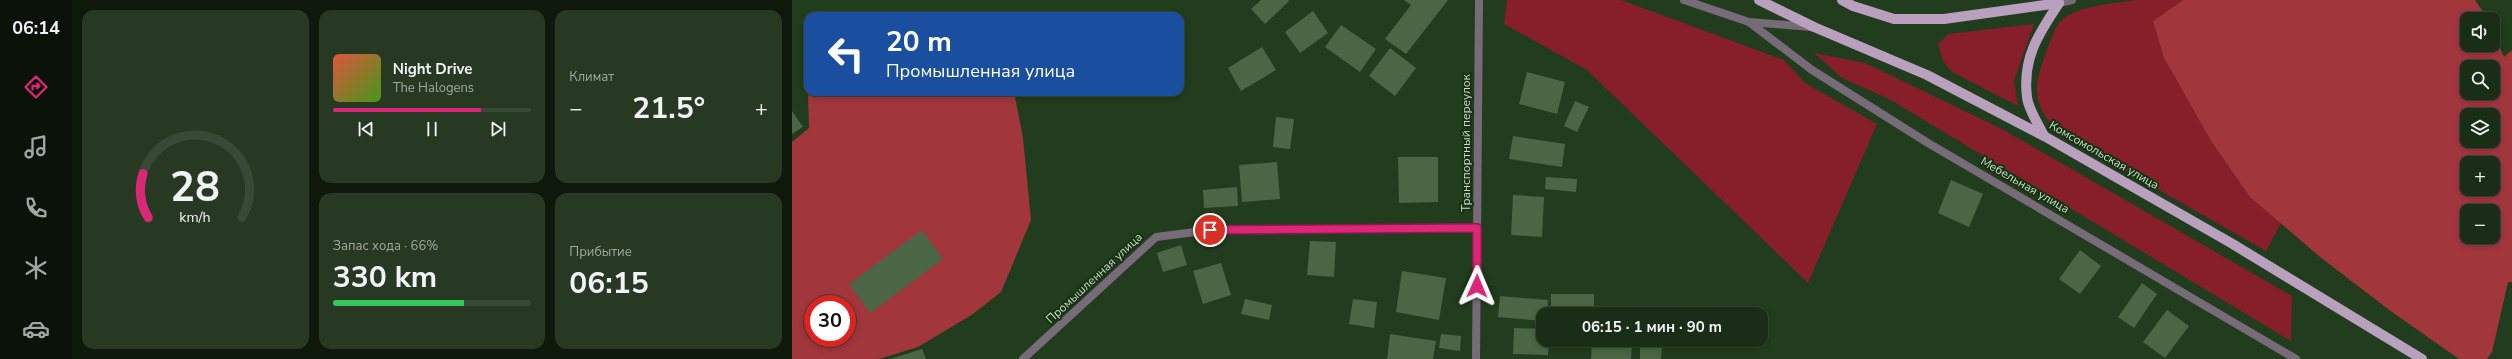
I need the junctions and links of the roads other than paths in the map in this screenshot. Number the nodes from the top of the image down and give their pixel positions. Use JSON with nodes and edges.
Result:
{"nodes":[{"id":1,"x":1478,"y":0,"type":"edge"},
{"id":2,"x":1684,"y":0,"type":"edge"},
{"id":3,"x":1759,"y":0,"type":"edge"},
{"id":4,"x":1842,"y":0,"type":"edge"},
{"id":5,"x":2072,"y":0,"type":"edge"},
{"id":6,"x":2059,"y":3,"type":"junction"},
{"id":7,"x":1749,"y":22,"type":"junction"},
{"id":8,"x":1814,"y":27,"type":"junction"},
{"id":9,"x":2044,"y":136,"type":"junction"},
{"id":10,"x":1477,"y":228,"type":"junction"},
{"id":11,"x":1023,"y":359,"type":"edge"},
{"id":12,"x":1476,"y":359,"type":"edge"},
{"id":13,"x":2296,"y":359,"type":"edge"},
{"id":14,"x":2422,"y":359,"type":"edge"}],
"edges":[{"from":1,"to":10,"type":"street","name":"Транспортный переулок"},
{"from":2,"to":7,"type":"street","name":"Мебельная улица"},
{"from":3,"to":8,"type":"main road","name":"Комсомольская улица"},
{"from":4,"to":6,"type":"main road"},
{"from":5,"to":6,"type":"street"},
{"from":6,"to":9,"type":"main road"},
{"from":7,"to":8,"type":"street","name":"Мебельная улица"},
{"from":7,"to":13,"type":"street","name":"Мебельная улица"},
{"from":8,"to":9,"type":"main road","name":"Комсомольская улица"},
{"from":9,"to":14,"type":"main road","name":"Комсомольская улица"},
{"from":10,"to":11,"type":"street","name":"Промышленная улица"},
{"from":10,"to":12,"type":"street","name":"Транспортный переулок"}]}
